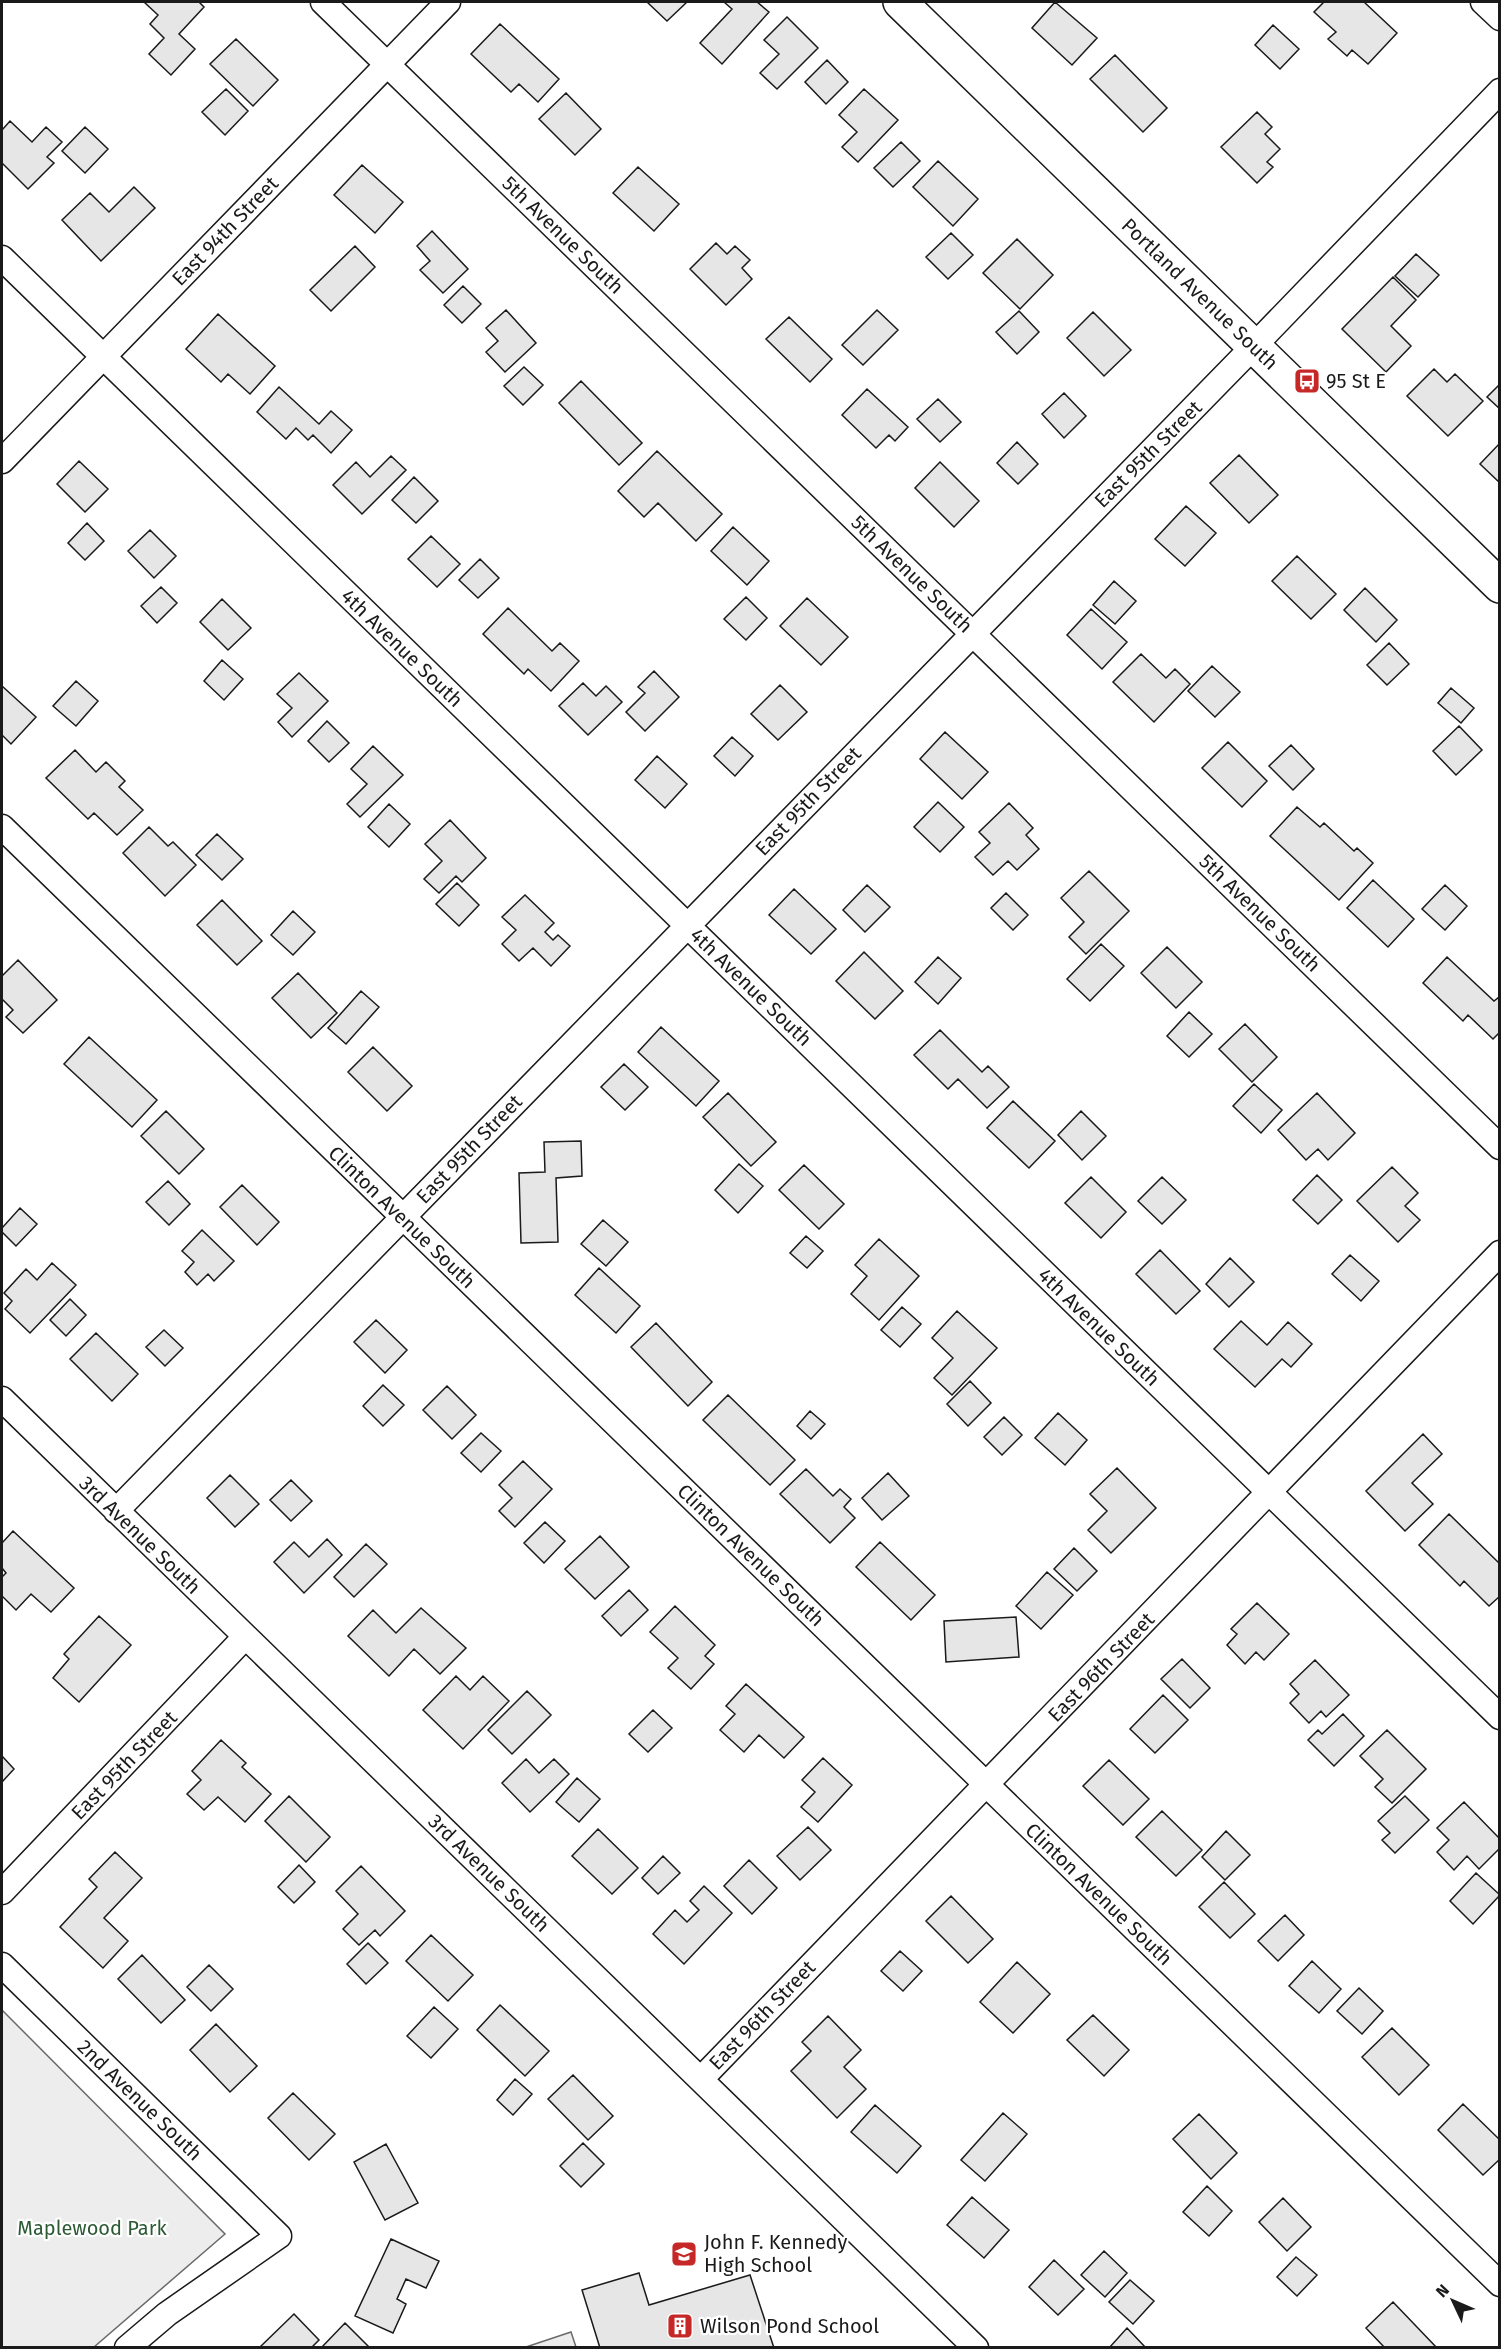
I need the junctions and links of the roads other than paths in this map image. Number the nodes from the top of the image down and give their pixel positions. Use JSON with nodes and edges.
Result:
{"nodes":[{"id":1,"x":323,"y":2,"type":"edge"},
{"id":2,"x":448,"y":2,"type":"edge"},
{"id":3,"x":900,"y":2,"type":"edge"},
{"id":4,"x":1483,"y":2,"type":"edge"},
{"id":5,"x":1500,"y":18,"type":"edge"},
{"id":6,"x":387,"y":64,"type":"junction"},
{"id":7,"x":1500,"y":91,"type":"edge"},
{"id":8,"x":2,"y":258,"type":"edge"},
{"id":9,"x":1253,"y":347,"type":"junction"},
{"id":10,"x":103,"y":356,"type":"junction"},
{"id":11,"x":2,"y":461,"type":"edge"},
{"id":12,"x":1500,"y":586,"type":"edge"},
{"id":13,"x":972,"y":633,"type":"junction"},
{"id":14,"x":2,"y":827,"type":"edge"},
{"id":15,"x":687,"y":926,"type":"junction"},
{"id":16,"x":1500,"y":1148,"type":"edge"},
{"id":17,"x":403,"y":1217,"type":"junction"},
{"id":18,"x":1500,"y":1253,"type":"edge"},
{"id":19,"x":2,"y":1399,"type":"edge"},
{"id":20,"x":1269,"y":1492,"type":"junction"},
{"id":21,"x":116,"y":1511,"type":"junction"},
{"id":22,"x":245,"y":1637,"type":"junction"},
{"id":23,"x":1500,"y":1717,"type":"edge"},
{"id":24,"x":987,"y":1784,"type":"junction"},
{"id":25,"x":2,"y":1892,"type":"edge"},
{"id":26,"x":2,"y":1965,"type":"edge"},
{"id":27,"x":700,"y":2079,"type":"junction"},
{"id":28,"x":1500,"y":2284,"type":"edge"},
{"id":29,"x":127,"y":2348,"type":"edge"},
{"id":30,"x":976,"y":2348,"type":"edge"}],
"edges":[{"from":1,"to":6,"type":"street","name":"5th Avenue South"},
{"from":2,"to":6,"type":"street","name":"East 94th Street"},
{"from":3,"to":9,"type":"main road","name":"Portland Avenue South"},
{"from":4,"to":5,"type":"street"},
{"from":6,"to":10,"type":"street","name":"East 94th Street"},
{"from":6,"to":13,"type":"street","name":"5th Avenue South"},
{"from":7,"to":9,"type":"street","name":"East 95th Street"},
{"from":8,"to":10,"type":"street","name":"4th Avenue South"},
{"from":9,"to":12,"type":"main road","name":"Portland Avenue South"},
{"from":9,"to":13,"type":"street","name":"East 95th Street"},
{"from":10,"to":11,"type":"street","name":"East 94th Street"},
{"from":10,"to":15,"type":"street","name":"4th Avenue South"},
{"from":13,"to":15,"type":"street","name":"East 95th Street"},
{"from":13,"to":16,"type":"street","name":"5th Avenue South"},
{"from":14,"to":17,"type":"street","name":"Clinton Avenue South"},
{"from":15,"to":17,"type":"street","name":"East 95th Street"},
{"from":15,"to":20,"type":"street","name":"4th Avenue South"},
{"from":17,"to":21,"type":"street","name":"East 95th Street"},
{"from":17,"to":24,"type":"street","name":"Clinton Avenue South"},
{"from":18,"to":20,"type":"street","name":"East 96th Street"},
{"from":19,"to":21,"type":"street","name":"3rd Avenue South"},
{"from":20,"to":23,"type":"street","name":"4th Avenue South"},
{"from":20,"to":24,"type":"street","name":"East 96th Street"},
{"from":21,"to":22,"type":"street","name":"3rd Avenue South"},
{"from":22,"to":25,"type":"street","name":"East 95th Street"},
{"from":22,"to":27,"type":"street","name":"3rd Avenue South"},
{"from":24,"to":27,"type":"street","name":"East 96th Street"},
{"from":24,"to":28,"type":"street","name":"Clinton Avenue South"},
{"from":26,"to":29,"type":"street","name":"2nd Avenue South"},
{"from":27,"to":30,"type":"street","name":"3rd Avenue South"}]}
